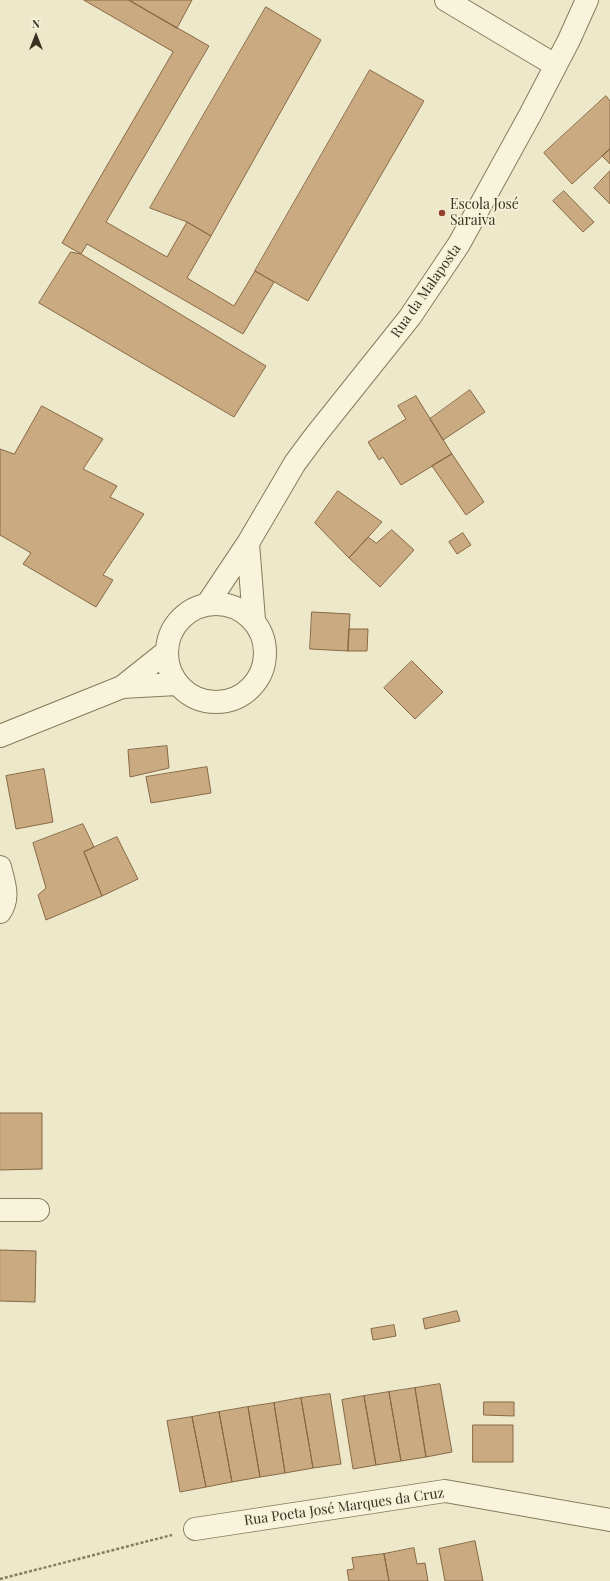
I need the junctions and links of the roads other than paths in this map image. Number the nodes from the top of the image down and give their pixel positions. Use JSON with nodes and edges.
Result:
{"nodes":[{"id":1,"x":446,"y":0,"type":"edge"},
{"id":2,"x":587,"y":0,"type":"edge"},
{"id":3,"x":555,"y":65,"type":"junction"},
{"id":4,"x":248,"y":543,"type":"junction"},
{"id":5,"x":208,"y":603,"type":"junction"},
{"id":6,"x":254,"y":620,"type":"junction"},
{"id":7,"x":166,"y":652,"type":"junction"},
{"id":8,"x":177,"y":684,"type":"junction"},
{"id":9,"x":122,"y":687,"type":"junction"},
{"id":10,"x":0,"y":736,"type":"edge"},
{"id":11,"x":0,"y":867,"type":"edge"},
{"id":12,"x":0,"y":912,"type":"edge"},
{"id":13,"x":0,"y":1210,"type":"edge"},
{"id":14,"x":38,"y":1210,"type":"dead end"},
{"id":15,"x":610,"y":1520,"type":"edge"},
{"id":16,"x":195,"y":1529,"type":"road end"}],
"edges":[{"from":1,"to":3,"type":"street"},
{"from":2,"to":3,"type":"street","name":"Rua da Malaposta"},
{"from":3,"to":4,"type":"street","name":"Rua da Malaposta"},
{"from":4,"to":5,"type":"street","name":"Rua da Malaposta"},
{"from":4,"to":6,"type":"street"},
{"from":5,"to":6,"type":"street"},
{"from":5,"to":7,"type":"street"},
{"from":6,"to":8,"type":"street"},
{"from":7,"to":8,"type":"street"},
{"from":7,"to":9,"type":"street"},
{"from":8,"to":9,"type":"street"},
{"from":9,"to":10,"type":"street"},
{"from":11,"to":12,"type":"street"},
{"from":13,"to":14,"type":"street"},
{"from":15,"to":16,"type":"street","name":"Rua Poeta José Marques da Cruz"}]}
